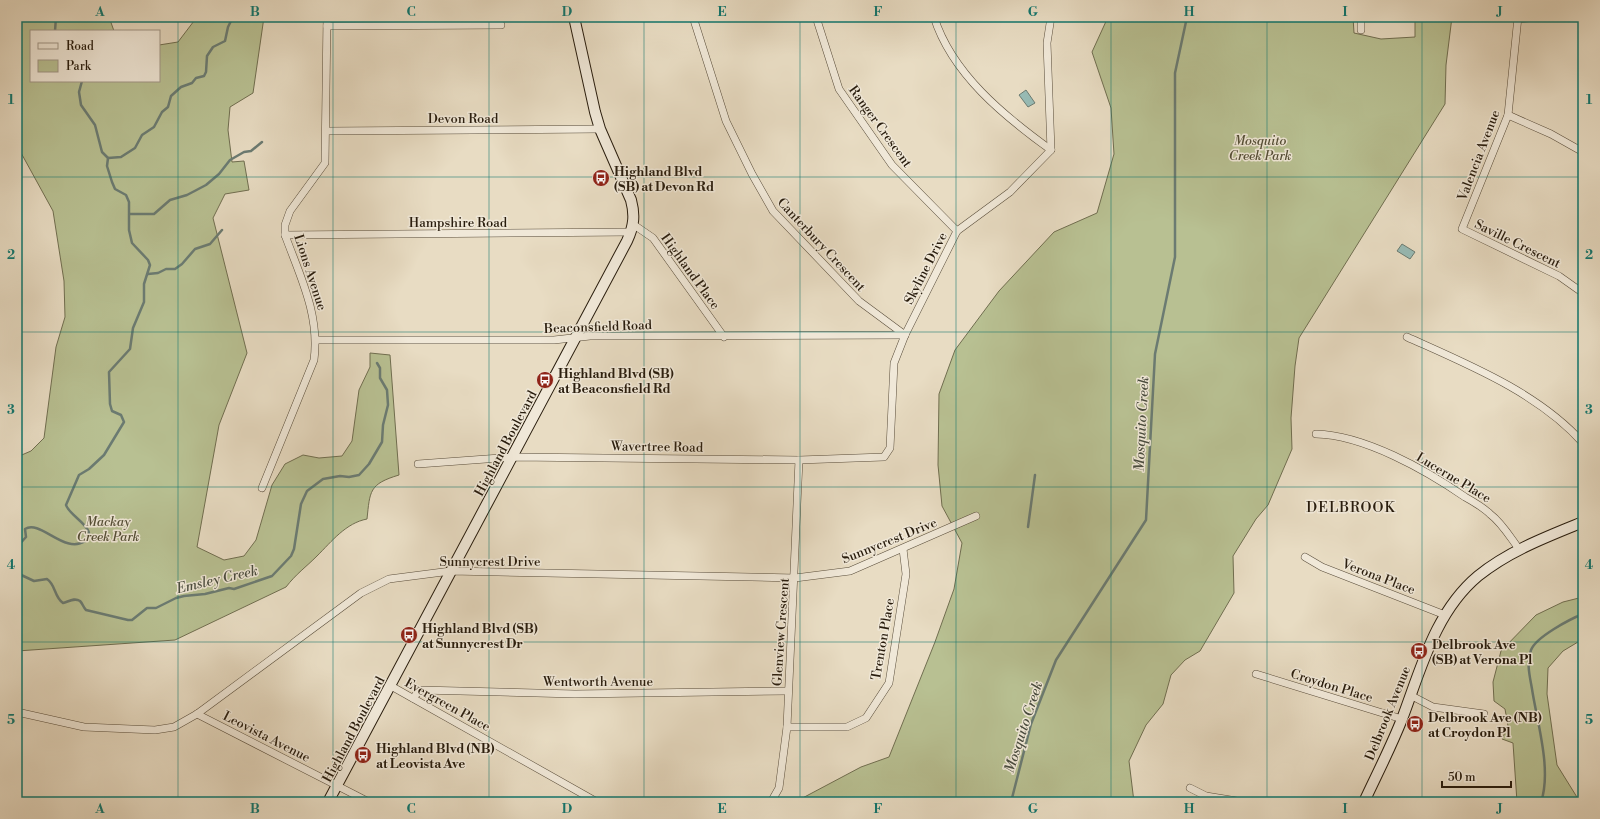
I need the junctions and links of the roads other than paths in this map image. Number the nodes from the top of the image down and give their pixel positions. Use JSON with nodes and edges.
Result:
{"nodes":[{"id":1,"x":327,"y":17,"type":"edge"},
{"id":2,"x":574,"y":17,"type":"edge"},
{"id":3,"x":693,"y":17,"type":"edge"},
{"id":4,"x":816,"y":17,"type":"edge"},
{"id":5,"x":934,"y":17,"type":"edge"},
{"id":6,"x":1051,"y":17,"type":"edge"},
{"id":7,"x":1361,"y":17,"type":"edge"},
{"id":8,"x":1537,"y":17,"type":"edge"},
{"id":9,"x":1518,"y":18,"type":"edge"},
{"id":10,"x":501,"y":25,"type":"dead end"},
{"id":11,"x":327,"y":26,"type":"junction"},
{"id":12,"x":1361,"y":30,"type":"dead end"},
{"id":13,"x":1508,"y":115,"type":"junction"},
{"id":14,"x":600,"y":129,"type":"junction"},
{"id":15,"x":327,"y":131,"type":"junction"},
{"id":16,"x":1051,"y":150,"type":"junction"},
{"id":17,"x":1583,"y":152,"type":"edge"},
{"id":18,"x":632,"y":228,"type":"junction"},
{"id":19,"x":1462,"y":229,"type":"joint"},
{"id":20,"x":957,"y":231,"type":"junction"},
{"id":21,"x":285,"y":235,"type":"junction"},
{"id":22,"x":1583,"y":293,"type":"edge"},
{"id":23,"x":905,"y":335,"type":"junction"},
{"id":24,"x":724,"y":337,"type":"junction"},
{"id":25,"x":1408,"y":337,"type":"dead end"},
{"id":26,"x":576,"y":338,"type":"junction"},
{"id":27,"x":316,"y":340,"type":"junction"},
{"id":28,"x":1316,"y":434,"type":"dead end"},
{"id":29,"x":1583,"y":443,"type":"edge"},
{"id":30,"x":890,"y":448,"type":"joint"},
{"id":31,"x":514,"y":457,"type":"junction"},
{"id":32,"x":799,"y":460,"type":"junction"},
{"id":33,"x":418,"y":464,"type":"dead end"},
{"id":34,"x":262,"y":488,"type":"dead end"},
{"id":35,"x":976,"y":516,"type":"dead end"},
{"id":36,"x":1583,"y":522,"type":"edge"},
{"id":37,"x":903,"y":549,"type":"junction"},
{"id":38,"x":1519,"y":549,"type":"junction"},
{"id":39,"x":1305,"y":557,"type":"dead end"},
{"id":40,"x":451,"y":571,"type":"junction"},
{"id":41,"x":795,"y":578,"type":"junction"},
{"id":42,"x":1445,"y":615,"type":"junction"},
{"id":43,"x":1256,"y":674,"type":"dead end"},
{"id":44,"x":391,"y":686,"type":"junction"},
{"id":45,"x":788,"y":692,"type":"junction"},
{"id":46,"x":1410,"y":696,"type":"junction"},
{"id":47,"x":413,"y":698,"type":"junction"},
{"id":48,"x":17,"y":712,"type":"edge"},
{"id":49,"x":197,"y":714,"type":"junction"},
{"id":50,"x":1484,"y":714,"type":"dead end"},
{"id":51,"x":1402,"y":719,"type":"junction"},
{"id":52,"x":787,"y":727,"type":"junction"},
{"id":53,"x":337,"y":785,"type":"junction"},
{"id":54,"x":1190,"y":788,"type":"dead end"},
{"id":55,"x":328,"y":802,"type":"edge"},
{"id":56,"x":369,"y":802,"type":"edge"},
{"id":57,"x":597,"y":802,"type":"edge"},
{"id":58,"x":710,"y":802,"type":"edge"},
{"id":59,"x":737,"y":802,"type":"edge"},
{"id":60,"x":771,"y":802,"type":"edge"},
{"id":61,"x":1243,"y":802,"type":"edge"},
{"id":62,"x":1364,"y":802,"type":"edge"}],
"edges":[{"from":1,"to":11,"type":"street","name":"Lions Avenue"},
{"from":2,"to":14,"type":"street"},
{"from":3,"to":23,"type":"street","name":"Canterbury Crescent"},
{"from":4,"to":20,"type":"street","name":"Ranger Crescent"},
{"from":5,"to":16,"type":"street"},
{"from":6,"to":16,"type":"street"},
{"from":7,"to":12,"type":"street"},
{"from":8,"to":9,"type":"street"},
{"from":9,"to":13,"type":"street","name":"Valencia Avenue"},
{"from":10,"to":11,"type":"street"},
{"from":11,"to":15,"type":"street","name":"Lions Avenue"},
{"from":13,"to":17,"type":"street"},
{"from":13,"to":19,"type":"street","name":"Valencia Avenue"},
{"from":14,"to":15,"type":"street","name":"Devon Road"},
{"from":14,"to":18,"type":"street"},
{"from":15,"to":21,"type":"street","name":"Lions Avenue"},
{"from":16,"to":20,"type":"street","name":"Skyline Drive"},
{"from":18,"to":21,"type":"street","name":"Hampshire Road"},
{"from":18,"to":24,"type":"street","name":"Highland Place"},
{"from":18,"to":26,"type":"street","name":"Highland Boulevard"},
{"from":19,"to":22,"type":"street","name":"Saville Crescent"},
{"from":20,"to":23,"type":"street","name":"Skyline Drive"},
{"from":21,"to":27,"type":"street","name":"Lions Avenue"},
{"from":23,"to":24,"type":"street","name":"Beaconsfield Road"},
{"from":23,"to":30,"type":"street","name":"Skyline Drive"},
{"from":24,"to":26,"type":"street","name":"Beaconsfield Road"},
{"from":25,"to":29,"type":"street"},
{"from":26,"to":27,"type":"street","name":"Beaconsfield Road"},
{"from":26,"to":31,"type":"street","name":"Highland Boulevard"},
{"from":27,"to":34,"type":"street","name":"Lions Avenue"},
{"from":28,"to":38,"type":"street","name":"Lucerne Place"},
{"from":30,"to":32,"type":"street","name":"Wavertree Road"},
{"from":31,"to":32,"type":"street","name":"Wavertree Road"},
{"from":31,"to":33,"type":"street","name":"Wavertree Road"},
{"from":31,"to":40,"type":"street","name":"Highland Boulevard"},
{"from":32,"to":41,"type":"street","name":"Glenview Crescent"},
{"from":35,"to":37,"type":"street","name":"Sunnycrest Drive"},
{"from":36,"to":38,"type":"street","name":"Delbrook Avenue"},
{"from":37,"to":41,"type":"street","name":"Sunnycrest Drive"},
{"from":37,"to":52,"type":"street","name":"Trenton Place"},
{"from":38,"to":42,"type":"street","name":"Delbrook Avenue"},
{"from":39,"to":42,"type":"street","name":"Verona Place"},
{"from":40,"to":41,"type":"street","name":"Sunnycrest Drive"},
{"from":40,"to":44,"type":"street","name":"Highland Boulevard"},
{"from":40,"to":49,"type":"street","name":"Sunnycrest Drive"},
{"from":41,"to":45,"type":"street","name":"Glenview Crescent"},
{"from":42,"to":46,"type":"street","name":"Delbrook Avenue"},
{"from":43,"to":51,"type":"street","name":"Croydon Place"},
{"from":44,"to":47,"type":"street","name":"Evergreen Place"},
{"from":44,"to":53,"type":"street","name":"Highland Boulevard"},
{"from":45,"to":47,"type":"street","name":"Wentworth Avenue"},
{"from":45,"to":52,"type":"street","name":"Glenview Crescent"},
{"from":46,"to":50,"type":"street"},
{"from":46,"to":51,"type":"street","name":"Delbrook Avenue"},
{"from":47,"to":57,"type":"street","name":"Evergreen Place"},
{"from":48,"to":49,"type":"street","name":"Sunnycrest Drive"},
{"from":49,"to":53,"type":"street","name":"Leovista Avenue"},
{"from":51,"to":62,"type":"street","name":"Delbrook Avenue"},
{"from":52,"to":60,"type":"street","name":"Glenview Crescent"},
{"from":53,"to":55,"type":"street","name":"Highland Boulevard"},
{"from":53,"to":56,"type":"street","name":"Leovista Avenue"},
{"from":54,"to":61,"type":"street"},
{"from":58,"to":59,"type":"street"}]}
